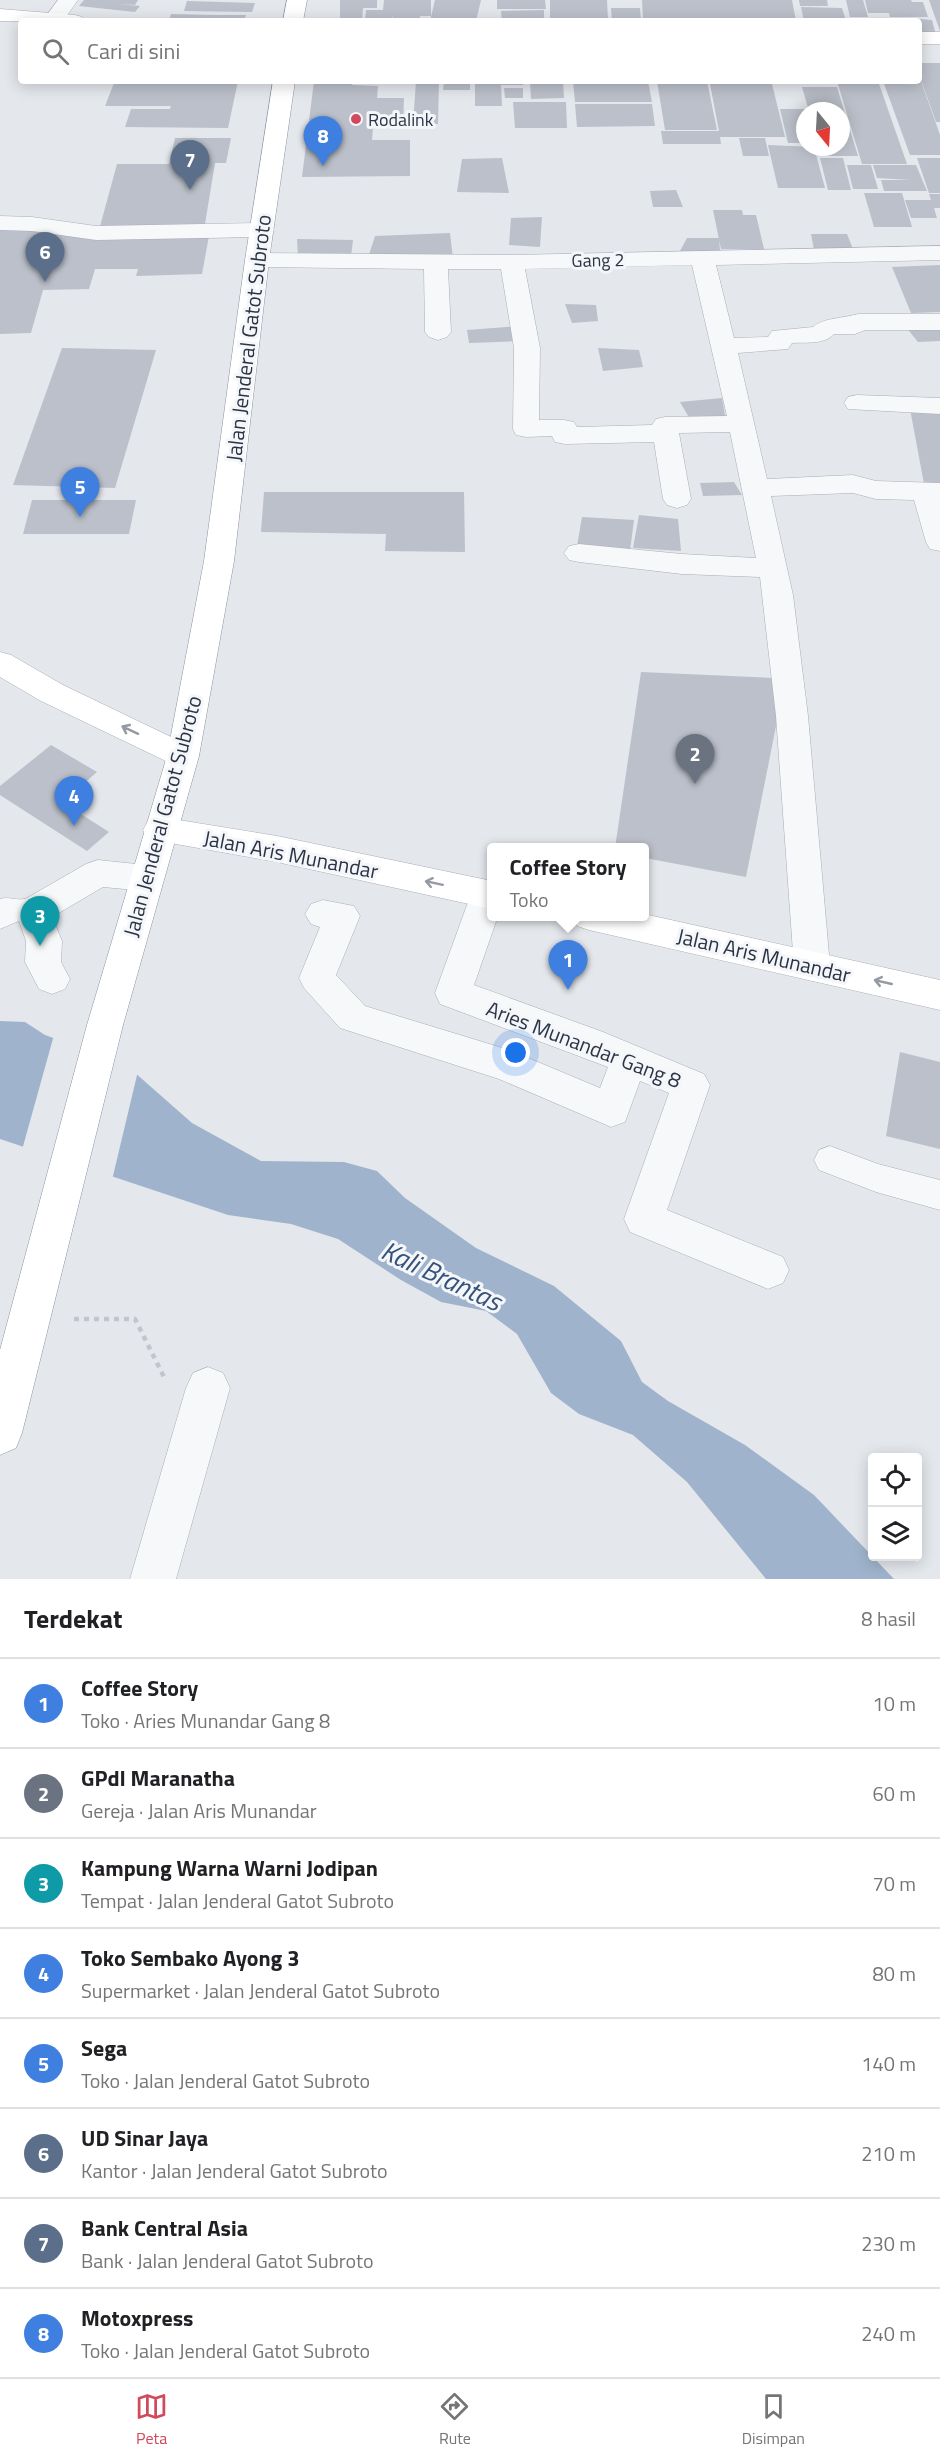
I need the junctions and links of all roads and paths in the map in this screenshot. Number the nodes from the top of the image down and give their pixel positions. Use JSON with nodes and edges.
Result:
{"nodes":[{"id":1,"x":68,"y":0,"type":"edge"},
{"id":2,"x":297,"y":0,"type":"edge"},
{"id":3,"x":0,"y":15,"type":"edge"},
{"id":4,"x":40,"y":18,"type":"edge"},
{"id":5,"x":55,"y":18,"type":"edge"},
{"id":6,"x":294,"y":18,"type":"edge"},
{"id":7,"x":922,"y":38,"type":"edge"},
{"id":8,"x":940,"y":38,"type":"edge"},
{"id":9,"x":284,"y":84,"type":"edge"},
{"id":10,"x":0,"y":223,"type":"edge"},
{"id":11,"x":262,"y":230,"type":"junction"},
{"id":12,"x":940,"y":253,"type":"edge"},
{"id":13,"x":703,"y":259,"type":"junction"},
{"id":14,"x":257,"y":260,"type":"junction"},
{"id":15,"x":436,"y":262,"type":"junction"},
{"id":16,"x":512,"y":262,"type":"junction"},
{"id":17,"x":940,"y":322,"type":"edge"},
{"id":18,"x":438,"y":332,"type":"dead end"},
{"id":19,"x":724,"y":346,"type":"junction"},
{"id":20,"x":857,"y":403,"type":"dead end"},
{"id":21,"x":940,"y":406,"type":"edge"},
{"id":22,"x":742,"y":424,"type":"junction"},
{"id":23,"x":666,"y":433,"type":"junction"},
{"id":24,"x":756,"y":488,"type":"junction"},
{"id":25,"x":933,"y":492,"type":"edge"},
{"id":26,"x":677,"y":499,"type":"dead end"},
{"id":27,"x":940,"y":544,"type":"edge"},
{"id":28,"x":579,"y":553,"type":"dead end"},
{"id":29,"x":772,"y":568,"type":"junction"},
{"id":30,"x":0,"y":663,"type":"edge"},
{"id":31,"x":183,"y":756,"type":"junction"},
{"id":32,"x":160,"y":830,"type":"junction"},
{"id":33,"x":146,"y":878,"type":"junction"},
{"id":34,"x":487,"y":894,"type":"edge"},
{"id":35,"x":487,"y":903,"type":"edge"},
{"id":36,"x":20,"y":911,"type":"edge"},
{"id":37,"x":322,"y":914,"type":"dead end"},
{"id":38,"x":611,"y":921,"type":"edge"},
{"id":39,"x":812,"y":966,"type":"junction"},
{"id":40,"x":52,"y":979,"type":"dead end"},
{"id":41,"x":940,"y":995,"type":"edge"},
{"id":42,"x":629,"y":1060,"type":"junction"},
{"id":43,"x":830,"y":1160,"type":"dead end"},
{"id":44,"x":940,"y":1195,"type":"edge"},
{"id":45,"x":768,"y":1270,"type":"dead end"},
{"id":46,"x":50,"y":1310,"type":"junction"},
{"id":47,"x":206,"y":1397,"type":"joint"},
{"id":48,"x":0,"y":1433,"type":"edge"},
{"id":49,"x":153,"y":1579,"type":"edge"}],
"edges":[{"from":1,"to":5,"type":"street"},
{"from":2,"to":6,"type":"main road"},
{"from":3,"to":4,"type":"main road"},
{"from":7,"to":8,"type":"main road"},
{"from":9,"to":11,"type":"main road","name":"Jalan Jenderal Gatot Subroto"},
{"from":10,"to":11,"type":"street"},
{"from":11,"to":14,"type":"main road","name":"Jalan Jenderal Gatot Subroto"},
{"from":12,"to":13,"type":"street","name":"Gang 2"},
{"from":13,"to":16,"type":"street","name":"Gang 2"},
{"from":13,"to":19,"type":"street"},
{"from":14,"to":15,"type":"street","name":"Gang 2"},
{"from":14,"to":31,"type":"main road","name":"Jalan Jenderal Gatot Subroto"},
{"from":15,"to":16,"type":"street","name":"Gang 2"},
{"from":15,"to":18,"type":"street"},
{"from":16,"to":23,"type":"street"},
{"from":17,"to":19,"type":"street"},
{"from":19,"to":22,"type":"street"},
{"from":20,"to":21,"type":"street"},
{"from":22,"to":23,"type":"street"},
{"from":22,"to":24,"type":"street"},
{"from":23,"to":26,"type":"street"},
{"from":24,"to":25,"type":"street"},
{"from":24,"to":29,"type":"street"},
{"from":25,"to":27,"type":"street"},
{"from":28,"to":29,"type":"street"},
{"from":29,"to":39,"type":"street"},
{"from":31,"to":30,"type":"main road","one_way":true},
{"from":31,"to":32,"type":"main road","name":"Jalan Jenderal Gatot Subroto"},
{"from":32,"to":33,"type":"main road","name":"Jalan Jenderal Gatot Subroto"},
{"from":34,"to":32,"type":"main road","name":"Jalan Aris Munandar","one_way":true},
{"from":33,"to":36,"type":"street"},
{"from":33,"to":46,"type":"main road","name":"Jalan Jenderal Gatot Subroto"},
{"from":35,"to":42,"type":"street","name":"Aries Munandar Gang 8"},
{"from":36,"to":40,"type":"street"},
{"from":37,"to":42,"type":"street"},
{"from":38,"to":39,"type":"main road","name":"Jalan Aris Munandar"},
{"from":41,"to":39,"type":"main road","name":"Jalan Aris Munandar","one_way":true},
{"from":42,"to":45,"type":"street","name":"Aries Munandar Gang 8"},
{"from":43,"to":44,"type":"lane"},
{"from":46,"to":47,"type":"path"},
{"from":46,"to":48,"type":"main road","name":"Jalan Jenderal Gatot Subroto"},
{"from":47,"to":49,"type":"street"}]}
